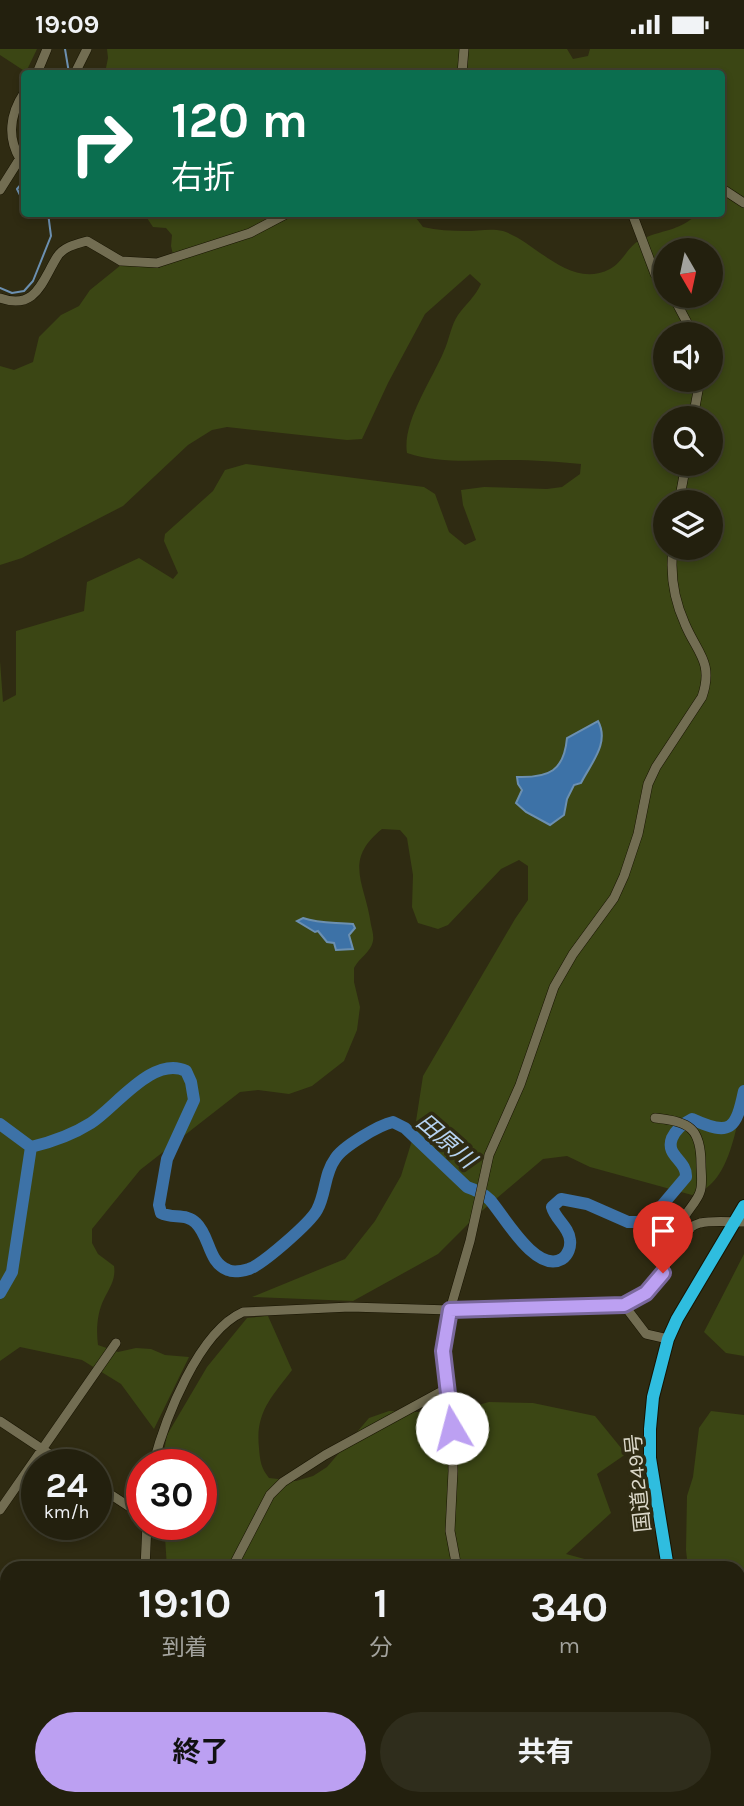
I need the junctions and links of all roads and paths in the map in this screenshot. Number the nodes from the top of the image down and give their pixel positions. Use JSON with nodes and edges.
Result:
{"nodes":[{"id":1,"x":47,"y":49,"type":"edge"},
{"id":2,"x":87,"y":49,"type":"edge"},
{"id":3,"x":464,"y":49,"type":"edge"},
{"id":4,"x":38,"y":70,"type":"edge"},
{"id":5,"x":76,"y":70,"type":"edge"},
{"id":6,"x":462,"y":70,"type":"edge"},
{"id":7,"x":21,"y":98,"type":"edge"},
{"id":8,"x":21,"y":154,"type":"edge"},
{"id":9,"x":21,"y":157,"type":"edge"},
{"id":10,"x":0,"y":190,"type":"edge"},
{"id":11,"x":725,"y":191,"type":"edge"},
{"id":12,"x":744,"y":203,"type":"edge"},
{"id":13,"x":280,"y":217,"type":"edge"},
{"id":14,"x":634,"y":217,"type":"edge"},
{"id":15,"x":653,"y":269,"type":"edge"},
{"id":16,"x":1,"y":300,"type":"edge"},
{"id":17,"x":672,"y":560,"type":"edge"},
{"id":18,"x":655,"y":1118,"type":"dead end"},
{"id":19,"x":744,"y":1206,"type":"edge"},
{"id":20,"x":739,"y":1222,"type":"edge"},
{"id":21,"x":690,"y":1230,"type":"junction"},
{"id":22,"x":624,"y":1305,"type":"junction"},
{"id":23,"x":450,"y":1310,"type":"junction"},
{"id":24,"x":668,"y":1339,"type":"junction"},
{"id":25,"x":116,"y":1343,"type":"dead end"},
{"id":26,"x":446,"y":1389,"type":"junction"},
{"id":27,"x":0,"y":1421,"type":"edge"},
{"id":28,"x":41,"y":1448,"type":"junction"},
{"id":29,"x":157,"y":1449,"type":"edge"},
{"id":30,"x":0,"y":1510,"type":"edge"},
{"id":31,"x":146,"y":1540,"type":"edge"},
{"id":32,"x":145,"y":1561,"type":"edge"},
{"id":33,"x":236,"y":1561,"type":"edge"},
{"id":34,"x":456,"y":1561,"type":"edge"},
{"id":35,"x":667,"y":1561,"type":"edge"}],
"edges":[{"from":1,"to":4,"type":"street"},
{"from":2,"to":5,"type":"street"},
{"from":3,"to":6,"type":"street"},
{"from":7,"to":8,"type":"street"},
{"from":9,"to":10,"type":"street"},
{"from":11,"to":12,"type":"street"},
{"from":13,"to":16,"type":"street"},
{"from":14,"to":15,"type":"street"},
{"from":17,"to":23,"type":"street"},
{"from":18,"to":21,"type":"street"},
{"from":19,"to":20,"type":"highway","name":"国道249号"},
{"from":20,"to":21,"type":"street"},
{"from":20,"to":24,"type":"highway","name":"国道249号"},
{"from":21,"to":22,"type":"street"},
{"from":22,"to":23,"type":"street"},
{"from":22,"to":24,"type":"street"},
{"from":23,"to":26,"type":"street"},
{"from":23,"to":29,"type":"street"},
{"from":24,"to":35,"type":"highway","name":"国道249号"},
{"from":25,"to":28,"type":"street"},
{"from":26,"to":33,"type":"street"},
{"from":26,"to":34,"type":"street"},
{"from":27,"to":28,"type":"street"},
{"from":28,"to":30,"type":"street"},
{"from":31,"to":32,"type":"street"}]}
